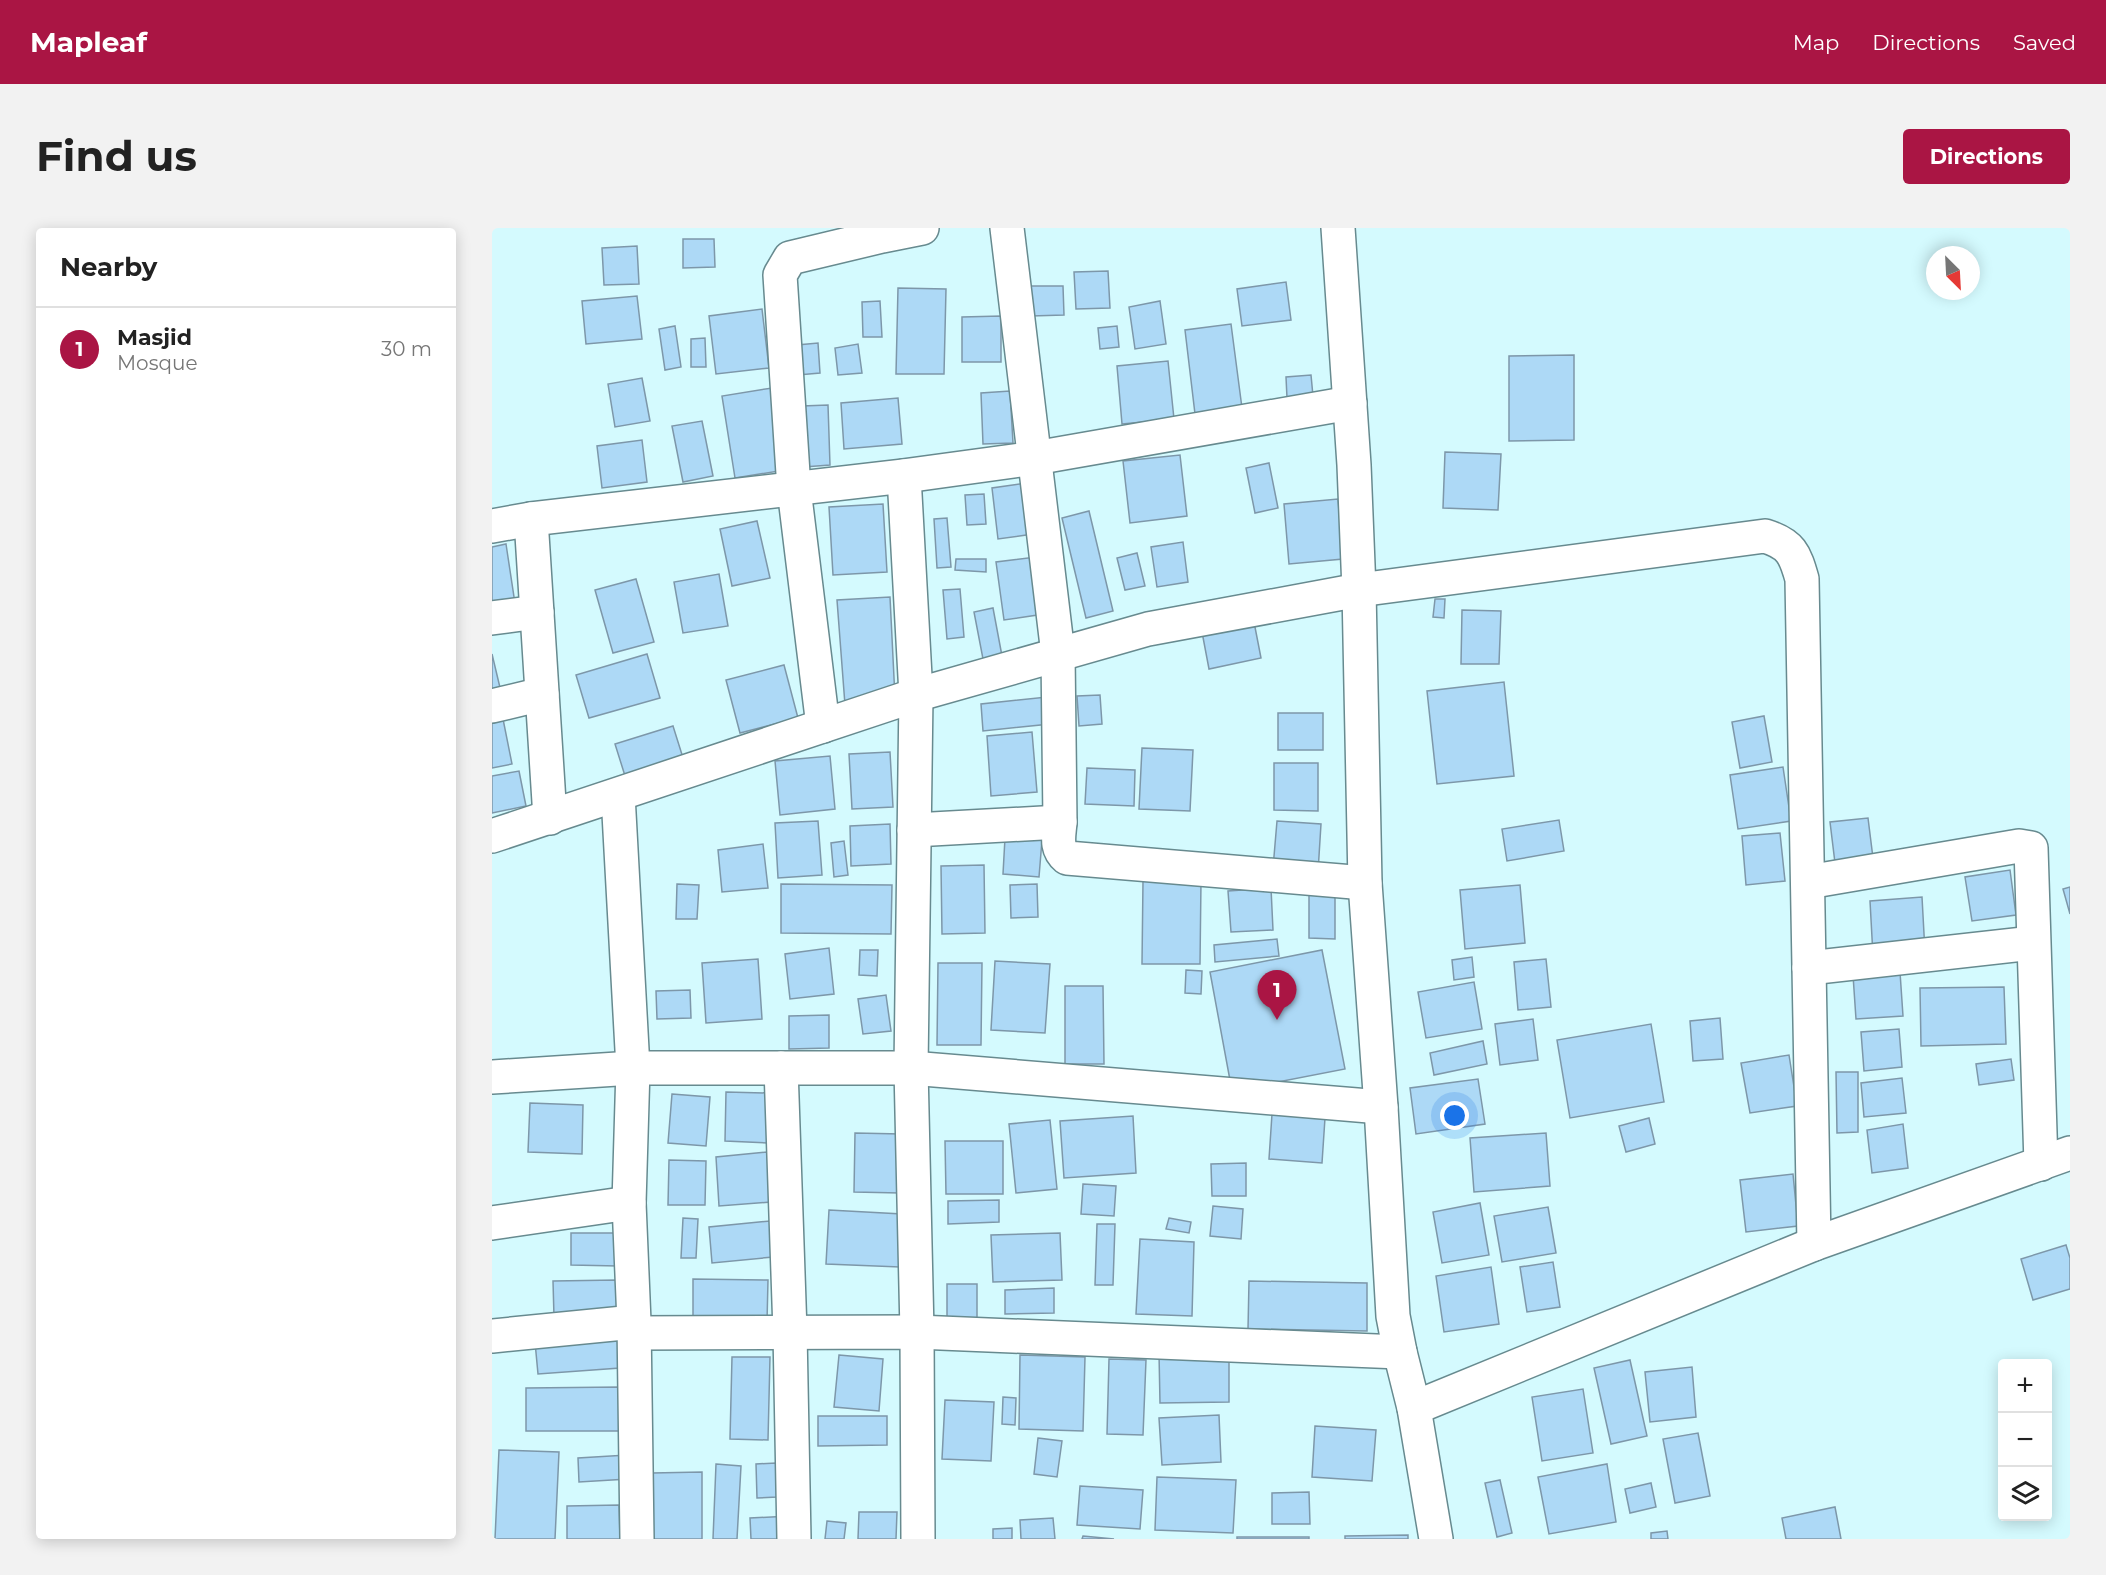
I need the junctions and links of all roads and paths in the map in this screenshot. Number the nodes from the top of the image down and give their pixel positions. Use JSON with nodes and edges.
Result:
{"nodes":[{"id":1,"x":922,"y":228,"type":"edge"},
{"id":2,"x":1007,"y":228,"type":"edge"},
{"id":3,"x":1338,"y":228,"type":"edge"},
{"id":4,"x":1350,"y":403,"type":"junction"},
{"id":5,"x":1035,"y":458,"type":"junction"},
{"id":6,"x":904,"y":476,"type":"junction"},
{"id":7,"x":794,"y":489,"type":"junction"},
{"id":8,"x":531,"y":519,"type":"junction"},
{"id":9,"x":492,"y":526,"type":"edge"},
{"id":10,"x":1359,"y":590,"type":"junction"},
{"id":11,"x":537,"y":612,"type":"junction"},
{"id":12,"x":492,"y":618,"type":"edge"},
{"id":13,"x":1058,"y":654,"type":"junction"},
{"id":14,"x":542,"y":694,"type":"junction"},
{"id":15,"x":916,"y":695,"type":"junction"},
{"id":16,"x":492,"y":706,"type":"edge"},
{"id":17,"x":823,"y":726,"type":"junction"},
{"id":18,"x":618,"y":795,"type":"junction"},
{"id":19,"x":550,"y":818,"type":"junction"},
{"id":20,"x":1060,"y":822,"type":"junction"},
{"id":21,"x":914,"y":830,"type":"junction"},
{"id":22,"x":492,"y":836,"type":"edge"},
{"id":23,"x":1808,"y":882,"type":"junction"},
{"id":24,"x":1365,"y":883,"type":"junction"},
{"id":25,"x":2033,"y":943,"type":"junction"},
{"id":26,"x":1809,"y":968,"type":"junction"},
{"id":27,"x":633,"y":1068,"type":"junction"},
{"id":28,"x":781,"y":1068,"type":"junction"},
{"id":29,"x":911,"y":1068,"type":"junction"},
{"id":30,"x":492,"y":1077,"type":"edge"},
{"id":31,"x":1381,"y":1107,"type":"junction"},
{"id":32,"x":2056,"y":1158,"type":"edge"},
{"id":33,"x":629,"y":1203,"type":"junction"},
{"id":34,"x":492,"y":1223,"type":"edge"},
{"id":35,"x":1814,"y":1244,"type":"junction"},
{"id":36,"x":634,"y":1328,"type":"junction"},
{"id":37,"x":790,"y":1332,"type":"junction"},
{"id":38,"x":917,"y":1332,"type":"junction"},
{"id":39,"x":492,"y":1336,"type":"edge"},
{"id":40,"x":1400,"y":1352,"type":"junction"},
{"id":41,"x":1414,"y":1408,"type":"junction"},
{"id":42,"x":637,"y":1539,"type":"edge"},
{"id":43,"x":794,"y":1539,"type":"edge"},
{"id":44,"x":918,"y":1539,"type":"edge"},
{"id":45,"x":1436,"y":1539,"type":"edge"}],
"edges":[{"from":1,"to":7,"type":"street"},
{"from":2,"to":5,"type":"street"},
{"from":3,"to":4,"type":"street"},
{"from":4,"to":5,"type":"street"},
{"from":4,"to":10,"type":"street"},
{"from":5,"to":6,"type":"street"},
{"from":5,"to":13,"type":"street"},
{"from":6,"to":7,"type":"street"},
{"from":6,"to":15,"type":"street"},
{"from":7,"to":8,"type":"street"},
{"from":7,"to":17,"type":"street"},
{"from":8,"to":9,"type":"street"},
{"from":8,"to":11,"type":"street"},
{"from":10,"to":13,"type":"street"},
{"from":10,"to":23,"type":"street"},
{"from":10,"to":24,"type":"street"},
{"from":11,"to":12,"type":"street"},
{"from":11,"to":14,"type":"street"},
{"from":13,"to":15,"type":"street"},
{"from":13,"to":20,"type":"street"},
{"from":14,"to":16,"type":"street"},
{"from":14,"to":19,"type":"street"},
{"from":15,"to":17,"type":"street"},
{"from":15,"to":21,"type":"street"},
{"from":17,"to":18,"type":"street"},
{"from":18,"to":19,"type":"street"},
{"from":18,"to":27,"type":"street"},
{"from":19,"to":22,"type":"street"},
{"from":20,"to":21,"type":"street"},
{"from":20,"to":24,"type":"street"},
{"from":21,"to":29,"type":"street"},
{"from":23,"to":25,"type":"street"},
{"from":23,"to":26,"type":"street"},
{"from":24,"to":31,"type":"street"},
{"from":25,"to":26,"type":"street"},
{"from":25,"to":32,"type":"street"},
{"from":26,"to":35,"type":"street"},
{"from":27,"to":28,"type":"street"},
{"from":27,"to":30,"type":"street"},
{"from":27,"to":33,"type":"street"},
{"from":28,"to":29,"type":"street"},
{"from":28,"to":37,"type":"street"},
{"from":29,"to":31,"type":"street"},
{"from":29,"to":38,"type":"street"},
{"from":31,"to":40,"type":"street"},
{"from":32,"to":35,"type":"street"},
{"from":33,"to":34,"type":"street"},
{"from":33,"to":36,"type":"street"},
{"from":35,"to":41,"type":"street"},
{"from":36,"to":37,"type":"street"},
{"from":36,"to":39,"type":"street"},
{"from":36,"to":42,"type":"street"},
{"from":37,"to":38,"type":"street"},
{"from":37,"to":43,"type":"street"},
{"from":38,"to":40,"type":"street"},
{"from":38,"to":44,"type":"street"},
{"from":40,"to":41,"type":"street"},
{"from":41,"to":45,"type":"street"}]}
